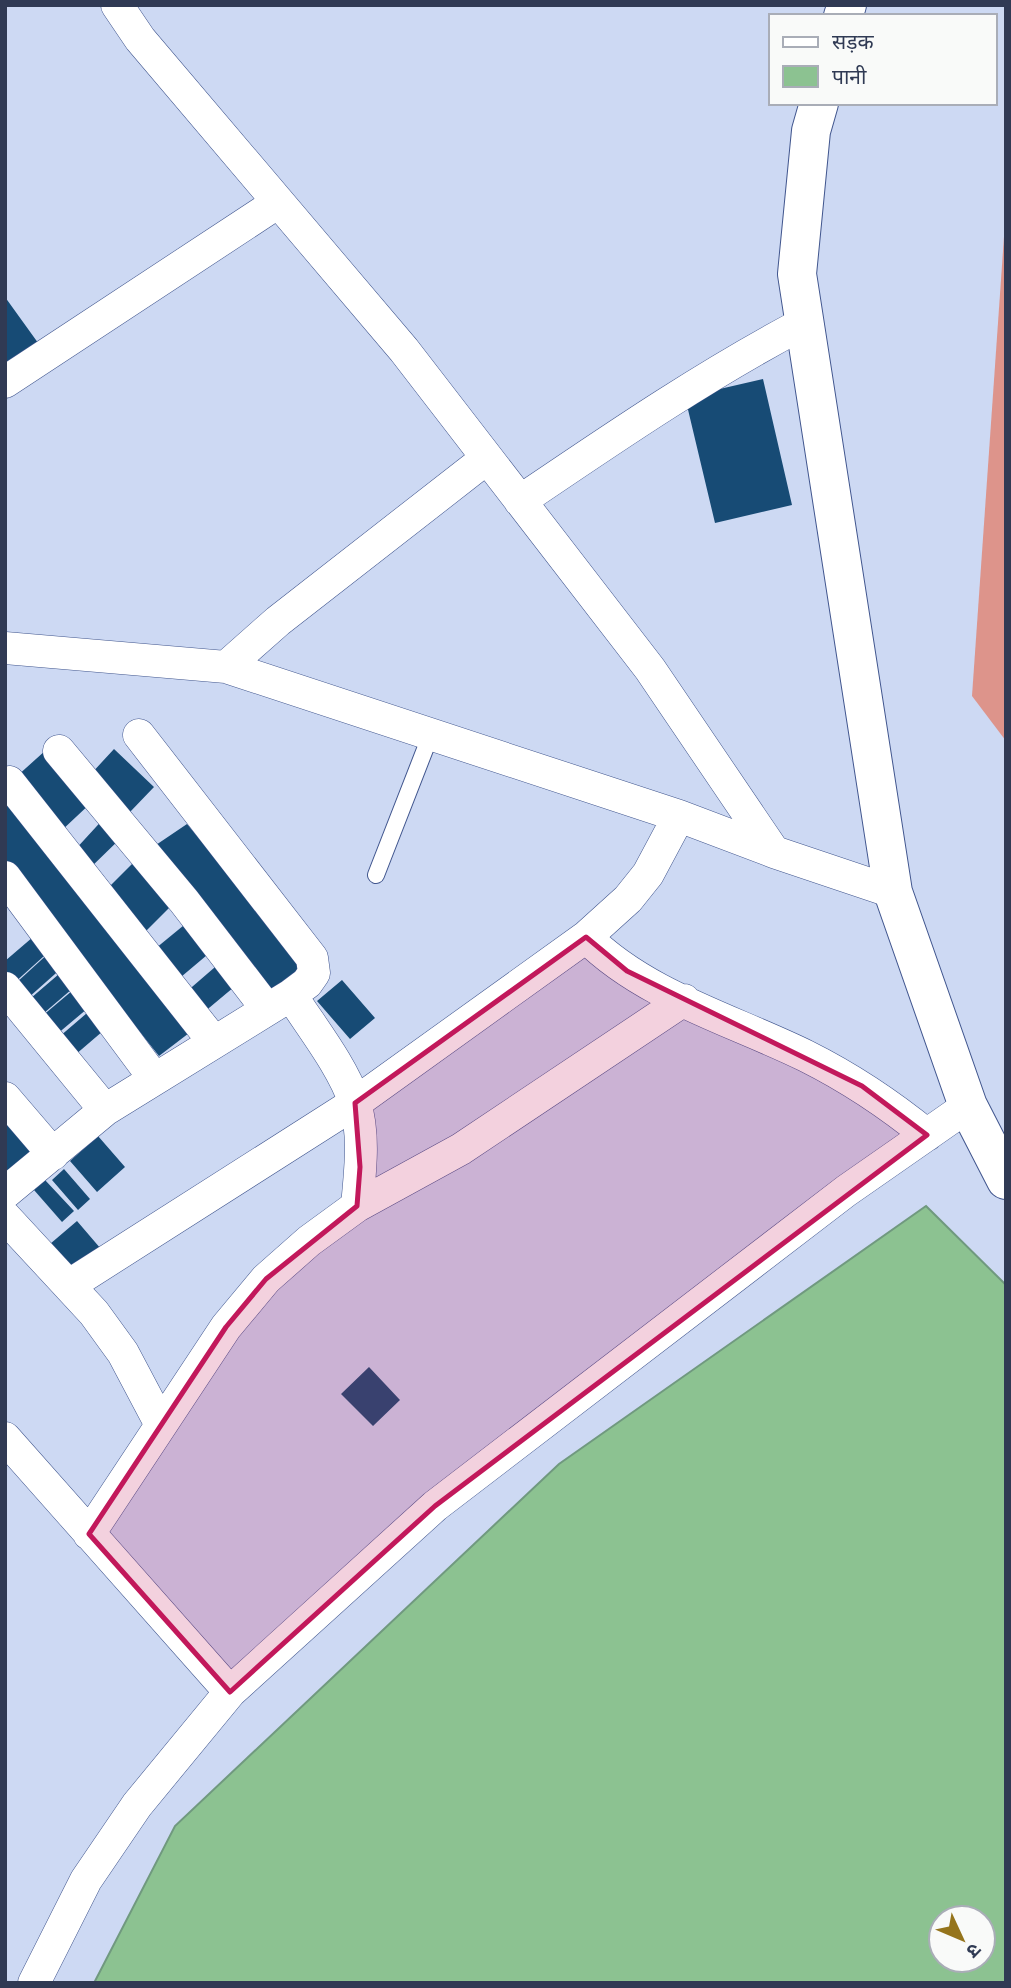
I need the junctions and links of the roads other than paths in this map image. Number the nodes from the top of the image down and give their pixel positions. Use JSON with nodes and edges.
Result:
{"nodes":[{"id":1,"x":117,"y":5,"type":"edge"},
{"id":2,"x":818,"y":105,"type":"edge"},
{"id":3,"x":276,"y":203,"type":"junction"},
{"id":4,"x":804,"y":323,"type":"junction"},
{"id":5,"x":5,"y":383,"type":"edge"},
{"id":6,"x":487,"y":458,"type":"junction"},
{"id":7,"x":520,"y":501,"type":"junction"},
{"id":8,"x":5,"y":648,"type":"edge"},
{"id":9,"x":226,"y":667,"type":"junction"},
{"id":10,"x":431,"y":734,"type":"junction"},
{"id":11,"x":139,"y":735,"type":"dead end"},
{"id":12,"x":59,"y":751,"type":"dead end"},
{"id":13,"x":9,"y":782,"type":"dead end"},
{"id":14,"x":678,"y":816,"type":"junction"},
{"id":15,"x":774,"y":852,"type":"junction"},
{"id":16,"x":376,"y":875,"type":"dead end"},
{"id":17,"x":5,"y":877,"type":"edge"},
{"id":18,"x":893,"y":892,"type":"junction"},
{"id":19,"x":586,"y":937,"type":"junction"},
{"id":20,"x":5,"y":988,"type":"edge"},
{"id":21,"x":684,"y":1000,"type":"junction"},
{"id":22,"x":279,"y":1002,"type":"junction"},
{"id":23,"x":214,"y":1042,"type":"junction"},
{"id":24,"x":154,"y":1078,"type":"junction"},
{"id":25,"x":5,"y":1098,"type":"edge"},
{"id":26,"x":355,"y":1103,"type":"junction"},
{"id":27,"x":968,"y":1106,"type":"junction"},
{"id":28,"x":105,"y":1110,"type":"junction"},
{"id":29,"x":927,"y":1135,"type":"junction"},
{"id":30,"x":53,"y":1154,"type":"junction"},
{"id":31,"x":1006,"y":1180,"type":"edge"},
{"id":32,"x":5,"y":1193,"type":"edge"},
{"id":33,"x":357,"y":1206,"type":"junction"},
{"id":34,"x":5,"y":1217,"type":"edge"},
{"id":35,"x":71,"y":1284,"type":"junction"},
{"id":36,"x":160,"y":1423,"type":"junction"},
{"id":37,"x":5,"y":1438,"type":"edge"},
{"id":38,"x":89,"y":1534,"type":"junction"},
{"id":39,"x":230,"y":1692,"type":"junction"},
{"id":40,"x":34,"y":1983,"type":"edge"}],
"edges":[{"from":1,"to":3,"type":"street"},
{"from":2,"to":4,"type":"main road"},
{"from":3,"to":5,"type":"street"},
{"from":3,"to":6,"type":"street"},
{"from":4,"to":7,"type":"street"},
{"from":4,"to":18,"type":"main road"},
{"from":6,"to":7,"type":"street"},
{"from":6,"to":9,"type":"street"},
{"from":7,"to":15,"type":"street"},
{"from":8,"to":9,"type":"street"},
{"from":9,"to":10,"type":"street"},
{"from":10,"to":14,"type":"street"},
{"from":10,"to":16,"type":"lane"},
{"from":11,"to":22,"type":"street"},
{"from":12,"to":22,"type":"street"},
{"from":13,"to":23,"type":"street"},
{"from":14,"to":15,"type":"street"},
{"from":14,"to":19,"type":"street"},
{"from":15,"to":18,"type":"street"},
{"from":17,"to":24,"type":"street"},
{"from":18,"to":27,"type":"main road"},
{"from":19,"to":21,"type":"street"},
{"from":19,"to":26,"type":"street"},
{"from":20,"to":28,"type":"street"},
{"from":21,"to":29,"type":"street"},
{"from":21,"to":33,"type":"street"},
{"from":22,"to":23,"type":"street"},
{"from":22,"to":26,"type":"street"},
{"from":23,"to":24,"type":"street"},
{"from":24,"to":28,"type":"street"},
{"from":25,"to":30,"type":"street"},
{"from":26,"to":33,"type":"street"},
{"from":26,"to":35,"type":"street"},
{"from":27,"to":29,"type":"street"},
{"from":27,"to":31,"type":"main road"},
{"from":28,"to":30,"type":"street"},
{"from":29,"to":39,"type":"street"},
{"from":30,"to":32,"type":"street"},
{"from":33,"to":36,"type":"street"},
{"from":34,"to":35,"type":"street"},
{"from":35,"to":36,"type":"street"},
{"from":36,"to":38,"type":"street"},
{"from":37,"to":38,"type":"street"},
{"from":38,"to":39,"type":"street"},
{"from":39,"to":40,"type":"street"}]}
